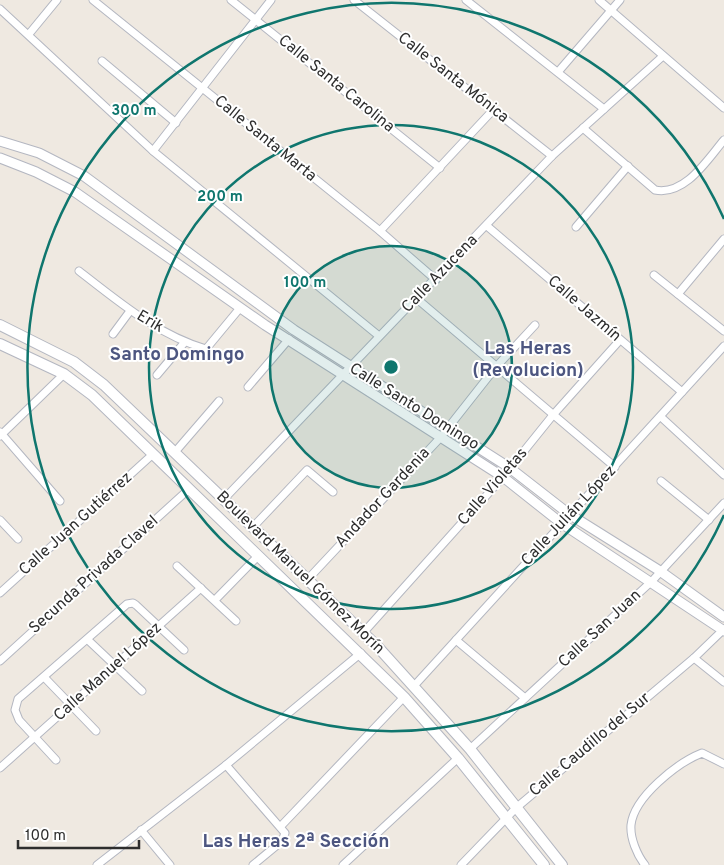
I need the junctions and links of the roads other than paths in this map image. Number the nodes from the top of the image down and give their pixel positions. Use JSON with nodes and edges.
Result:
{"nodes":[{"id":1,"x":57,"y":0,"type":"edge"},
{"id":2,"x":93,"y":0,"type":"edge"},
{"id":3,"x":231,"y":0,"type":"edge"},
{"id":4,"x":271,"y":0,"type":"edge"},
{"id":5,"x":354,"y":0,"type":"edge"},
{"id":6,"x":466,"y":0,"type":"edge"},
{"id":7,"x":599,"y":0,"type":"edge"},
{"id":8,"x":620,"y":0,"type":"edge"},
{"id":9,"x":0,"y":8,"type":"edge"},
{"id":10,"x":612,"y":10,"type":"junction"},
{"id":11,"x":256,"y":19,"type":"junction"},
{"id":12,"x":29,"y":34,"type":"junction"},
{"id":13,"x":663,"y":56,"type":"junction"},
{"id":14,"x":102,"y":61,"type":"dead end"},
{"id":15,"x":558,"y":72,"type":"junction"},
{"id":16,"x":203,"y":89,"type":"junction"},
{"id":17,"x":724,"y":108,"type":"edge"},
{"id":18,"x":494,"y":109,"type":"junction"},
{"id":19,"x":604,"y":109,"type":"junction"},
{"id":20,"x":176,"y":123,"type":"junction"},
{"id":21,"x":583,"y":128,"type":"junction"},
{"id":22,"x":724,"y":140,"type":"edge"},
{"id":23,"x":0,"y":141,"type":"edge"},
{"id":24,"x":153,"y":151,"type":"junction"},
{"id":25,"x":552,"y":156,"type":"junction"},
{"id":26,"x":0,"y":158,"type":"edge"},
{"id":27,"x":628,"y":166,"type":"junction"},
{"id":28,"x":440,"y":168,"type":"junction"},
{"id":29,"x":487,"y":226,"type":"junction"},
{"id":30,"x":576,"y":227,"type":"dead end"},
{"id":31,"x":380,"y":231,"type":"junction"},
{"id":32,"x":724,"y":239,"type":"edge"},
{"id":33,"x":80,"y":272,"type":"dead end"},
{"id":34,"x":654,"y":275,"type":"dead end"},
{"id":35,"x":436,"y":280,"type":"junction"},
{"id":36,"x":678,"y":294,"type":"junction"},
{"id":37,"x":416,"y":298,"type":"junction"},
{"id":38,"x":240,"y":308,"type":"junction"},
{"id":39,"x":130,"y":311,"type":"junction"},
{"id":40,"x":0,"y":325,"type":"edge"},
{"id":41,"x":535,"y":325,"type":"dead end"},
{"id":42,"x":724,"y":331,"type":"edge"},
{"id":43,"x":113,"y":334,"type":"dead end"},
{"id":44,"x":379,"y":336,"type":"junction"},
{"id":45,"x":289,"y":339,"type":"junction"},
{"id":46,"x":620,"y":340,"type":"junction"},
{"id":47,"x":184,"y":342,"type":"junction"},
{"id":48,"x":0,"y":344,"type":"edge"},
{"id":49,"x":724,"y":346,"type":"edge"},
{"id":50,"x":350,"y":366,"type":"junction"},
{"id":51,"x":496,"y":367,"type":"junction"},
{"id":52,"x":64,"y":374,"type":"junction"},
{"id":53,"x":156,"y":375,"type":"dead end"},
{"id":54,"x":342,"y":375,"type":"junction"},
{"id":55,"x":248,"y":387,"type":"dead end"},
{"id":56,"x":682,"y":392,"type":"junction"},
{"id":57,"x":219,"y":401,"type":"dead end"},
{"id":58,"x":553,"y":415,"type":"junction"},
{"id":59,"x":660,"y":417,"type":"junction"},
{"id":60,"x":448,"y":428,"type":"junction"},
{"id":61,"x":1,"y":434,"type":"edge"},
{"id":62,"x":440,"y":438,"type":"junction"},
{"id":63,"x":175,"y":452,"type":"junction"},
{"id":64,"x":153,"y":454,"type":"junction"},
{"id":65,"x":184,"y":460,"type":"junction"},
{"id":66,"x":614,"y":466,"type":"junction"},
{"id":67,"x":510,"y":468,"type":"junction"},
{"id":68,"x":172,"y":473,"type":"junction"},
{"id":69,"x":724,"y":475,"type":"edge"},
{"id":70,"x":503,"y":477,"type":"junction"},
{"id":71,"x":661,"y":481,"type":"dead end"},
{"id":72,"x":188,"y":489,"type":"junction"},
{"id":73,"x":332,"y":492,"type":"dead end"},
{"id":74,"x":224,"y":499,"type":"junction"},
{"id":75,"x":60,"y":501,"type":"dead end"},
{"id":76,"x":724,"y":503,"type":"edge"},
{"id":77,"x":570,"y":514,"type":"junction"},
{"id":78,"x":0,"y":520,"type":"edge"},
{"id":79,"x":709,"y":520,"type":"junction"},
{"id":80,"x":562,"y":523,"type":"junction"},
{"id":81,"x":254,"y":527,"type":"junction"},
{"id":82,"x":18,"y":539,"type":"dead end"},
{"id":83,"x":258,"y":556,"type":"junction"},
{"id":84,"x":177,"y":566,"type":"dead end"},
{"id":85,"x":660,"y":571,"type":"junction"},
{"id":86,"x":308,"y":579,"type":"junction"},
{"id":87,"x":652,"y":580,"type":"junction"},
{"id":88,"x":201,"y":588,"type":"junction"},
{"id":89,"x":0,"y":593,"type":"edge"},
{"id":90,"x":215,"y":600,"type":"junction"},
{"id":91,"x":724,"y":616,"type":"edge"},
{"id":92,"x":236,"y":621,"type":"dead end"},
{"id":93,"x":160,"y":626,"type":"junction"},
{"id":94,"x":724,"y":630,"type":"edge"},
{"id":95,"x":364,"y":632,"type":"junction"},
{"id":96,"x":88,"y":640,"type":"junction"},
{"id":97,"x":456,"y":640,"type":"junction"},
{"id":98,"x":184,"y":650,"type":"dead end"},
{"id":99,"x":361,"y":654,"type":"junction"},
{"id":100,"x":694,"y":658,"type":"junction"},
{"id":101,"x":0,"y":661,"type":"edge"},
{"id":102,"x":116,"y":665,"type":"junction"},
{"id":103,"x":44,"y":677,"type":"junction"},
{"id":104,"x":724,"y":682,"type":"edge"},
{"id":105,"x":414,"y":686,"type":"junction"},
{"id":106,"x":142,"y":691,"type":"dead end"},
{"id":107,"x":404,"y":698,"type":"junction"},
{"id":108,"x":525,"y":698,"type":"junction"},
{"id":109,"x":71,"y":705,"type":"junction"},
{"id":110,"x":96,"y":731,"type":"dead end"},
{"id":111,"x":34,"y":738,"type":"junction"},
{"id":112,"x":470,"y":750,"type":"junction"},
{"id":113,"x":458,"y":758,"type":"junction"},
{"id":114,"x":56,"y":760,"type":"dead end"},
{"id":115,"x":724,"y":764,"type":"edge"},
{"id":116,"x":226,"y":765,"type":"junction"},
{"id":117,"x":0,"y":768,"type":"edge"},
{"id":118,"x":516,"y":808,"type":"junction"},
{"id":119,"x":507,"y":818,"type":"junction"},
{"id":120,"x":281,"y":826,"type":"junction"},
{"id":121,"x":141,"y":830,"type":"junction"},
{"id":122,"x":98,"y":865,"type":"edge"},
{"id":123,"x":170,"y":865,"type":"edge"},
{"id":124,"x":253,"y":865,"type":"edge"},
{"id":125,"x":343,"y":865,"type":"edge"},
{"id":126,"x":460,"y":865,"type":"edge"},
{"id":127,"x":544,"y":865,"type":"edge"},
{"id":128,"x":562,"y":865,"type":"edge"},
{"id":129,"x":645,"y":865,"type":"edge"}],
"edges":[{"from":1,"to":12,"type":"street"},
{"from":2,"to":16,"type":"street","name":"Calle Santa Marta"},
{"from":3,"to":11,"type":"street","name":"Calle Santa Carolina"},
{"from":4,"to":11,"type":"street"},
{"from":5,"to":18,"type":"street","name":"Calle Santa Mónica"},
{"from":6,"to":15,"type":"street"},
{"from":7,"to":10,"type":"street"},
{"from":8,"to":10,"type":"street"},
{"from":9,"to":12,"type":"street"},
{"from":10,"to":13,"type":"street"},
{"from":10,"to":15,"type":"street"},
{"from":11,"to":16,"type":"street"},
{"from":11,"to":28,"type":"street","name":"Calle Santa Carolina"},
{"from":12,"to":24,"type":"street"},
{"from":13,"to":17,"type":"street"},
{"from":13,"to":19,"type":"street","name":"Calle Azucena"},
{"from":14,"to":20,"type":"street"},
{"from":15,"to":19,"type":"street"},
{"from":16,"to":20,"type":"street"},
{"from":16,"to":31,"type":"street","name":"Calle Santa Marta"},
{"from":18,"to":25,"type":"street","name":"Calle Santa Mónica"},
{"from":18,"to":28,"type":"street"},
{"from":19,"to":21,"type":"street","name":"Calle Azucena"},
{"from":20,"to":24,"type":"street"},
{"from":21,"to":25,"type":"street","name":"Calle Azucena"},
{"from":21,"to":27,"type":"street"},
{"from":22,"to":27,"type":"street"},
{"from":23,"to":50,"type":"street","name":"Calle Santo Domingo"},
{"from":24,"to":44,"type":"street"},
{"from":25,"to":29,"type":"street","name":"Calle Azucena"},
{"from":26,"to":38,"type":"street","name":"Calle Santo Domingo"},
{"from":27,"to":30,"type":"street"},
{"from":28,"to":31,"type":"street"},
{"from":29,"to":35,"type":"street","name":"Calle Azucena"},
{"from":29,"to":46,"type":"street","name":"Calle Jazmín"},
{"from":31,"to":35,"type":"street","name":"Calle Santa Marta"},
{"from":32,"to":36,"type":"street"},
{"from":33,"to":39,"type":"street","name":"Erik"},
{"from":34,"to":36,"type":"street"},
{"from":35,"to":37,"type":"street","name":"Calle Azucena"},
{"from":36,"to":42,"type":"street"},
{"from":37,"to":44,"type":"street","name":"Calle Azucena"},
{"from":37,"to":51,"type":"street"},
{"from":38,"to":45,"type":"street","name":"Calle Santo Domingo"},
{"from":38,"to":47,"type":"street","name":"Erik"},
{"from":39,"to":43,"type":"street"},
{"from":39,"to":47,"type":"street","name":"Erik"},
{"from":40,"to":63,"type":"main road","name":"Boulevard Manuel Gómez Morín"},
{"from":41,"to":51,"type":"street","name":"Andador Gardenia"},
{"from":44,"to":50,"type":"street","name":"Calle Azucena"},
{"from":45,"to":54,"type":"street","name":"Calle Santo Domingo"},
{"from":45,"to":55,"type":"street"},
{"from":46,"to":56,"type":"street","name":"Calle Jazmín"},
{"from":46,"to":58,"type":"street","name":"Calle Violetas"},
{"from":47,"to":53,"type":"street"},
{"from":48,"to":52,"type":"main road","name":"Boulevard Manuel Gómez Morín"},
{"from":49,"to":56,"type":"street","name":"Calle Julián López"},
{"from":50,"to":54,"type":"street","name":"Calle Azucena"},
{"from":50,"to":60,"type":"street","name":"Calle Santo Domingo"},
{"from":51,"to":58,"type":"street"},
{"from":51,"to":60,"type":"street","name":"Andador Gardenia"},
{"from":52,"to":61,"type":"street"},
{"from":52,"to":64,"type":"main road","name":"Boulevard Manuel Gómez Morín"},
{"from":54,"to":62,"type":"street","name":"Calle Santo Domingo"},
{"from":54,"to":74,"type":"street","name":"Calle Azucena"},
{"from":56,"to":59,"type":"street","name":"Calle Julián López"},
{"from":57,"to":63,"type":"street"},
{"from":58,"to":66,"type":"street"},
{"from":58,"to":67,"type":"street","name":"Calle Violetas"},
{"from":59,"to":66,"type":"street","name":"Calle Julián López"},
{"from":59,"to":69,"type":"street"},
{"from":60,"to":62,"type":"street","name":"Andador Gardenia"},
{"from":60,"to":67,"type":"street","name":"Calle Santo Domingo"},
{"from":61,"to":75,"type":"street"},
{"from":62,"to":70,"type":"street","name":"Calle Santo Domingo"},
{"from":62,"to":86,"type":"street","name":"Andador Gardenia"},
{"from":63,"to":65,"type":"main road","name":"Boulevard Manuel Gómez Morín"},
{"from":64,"to":68,"type":"main road","name":"Boulevard Manuel Gómez Morín"},
{"from":64,"to":89,"type":"street","name":"Calle Juan Gutiérrez"},
{"from":65,"to":68,"type":"main road"},
{"from":65,"to":74,"type":"main road","name":"Boulevard Manuel Gómez Morín"},
{"from":66,"to":77,"type":"street","name":"Calle Julián López"},
{"from":67,"to":70,"type":"street","name":"Calle Violetas"},
{"from":67,"to":77,"type":"street","name":"Calle Santo Domingo"},
{"from":68,"to":72,"type":"main road","name":"Boulevard Manuel Gómez Morín"},
{"from":70,"to":80,"type":"street","name":"Calle Santo Domingo"},
{"from":70,"to":95,"type":"street","name":"Calle Violetas"},
{"from":71,"to":79,"type":"street"},
{"from":72,"to":83,"type":"main road","name":"Boulevard Manuel Gómez Morín"},
{"from":72,"to":101,"type":"street","name":"Secunda Privada Clavel"},
{"from":73,"to":81,"type":"street"},
{"from":74,"to":81,"type":"main road","name":"Boulevard Manuel Gómez Morín"},
{"from":76,"to":79,"type":"street","name":"Calle San Juan"},
{"from":77,"to":80,"type":"street","name":"Calle Julián López"},
{"from":77,"to":85,"type":"street","name":"Calle Santo Domingo"},
{"from":78,"to":82,"type":"street"},
{"from":79,"to":85,"type":"street","name":"Calle San Juan"},
{"from":80,"to":87,"type":"street","name":"Calle Santo Domingo"},
{"from":80,"to":97,"type":"street","name":"Calle Julián López"},
{"from":81,"to":86,"type":"main road","name":"Boulevard Manuel Gómez Morín"},
{"from":83,"to":90,"type":"street"},
{"from":83,"to":99,"type":"main road","name":"Boulevard Manuel Gómez Morín"},
{"from":84,"to":88,"type":"street"},
{"from":85,"to":87,"type":"street","name":"Calle San Juan"},
{"from":85,"to":91,"type":"street","name":"Calle Santo Domingo"},
{"from":86,"to":95,"type":"main road","name":"Boulevard Manuel Gómez Morín"},
{"from":87,"to":94,"type":"street","name":"Calle Santo Domingo"},
{"from":87,"to":108,"type":"street","name":"Calle San Juan"},
{"from":88,"to":90,"type":"street"},
{"from":88,"to":93,"type":"street","name":"Calle Manuel López"},
{"from":90,"to":92,"type":"street"},
{"from":93,"to":96,"type":"street"},
{"from":93,"to":98,"type":"street"},
{"from":93,"to":102,"type":"street","name":"Calle Manuel López"},
{"from":94,"to":100,"type":"street","name":"Calle Caudillo del Sur"},
{"from":95,"to":105,"type":"main road","name":"Boulevard Manuel Gómez Morín"},
{"from":96,"to":102,"type":"street"},
{"from":96,"to":103,"type":"street"},
{"from":97,"to":105,"type":"street","name":"Calle Julián López"},
{"from":97,"to":108,"type":"street"},
{"from":99,"to":107,"type":"main road","name":"Boulevard Manuel Gómez Morín"},
{"from":99,"to":116,"type":"street"},
{"from":100,"to":104,"type":"street"},
{"from":100,"to":118,"type":"street","name":"Calle Caudillo del Sur"},
{"from":102,"to":106,"type":"street"},
{"from":102,"to":109,"type":"street","name":"Calle Manuel López"},
{"from":103,"to":109,"type":"street"},
{"from":103,"to":111,"type":"street"},
{"from":105,"to":112,"type":"main road","name":"Boulevard Manuel Gómez Morín"},
{"from":107,"to":113,"type":"main road","name":"Boulevard Manuel Gómez Morín"},
{"from":107,"to":120,"type":"street"},
{"from":108,"to":112,"type":"street","name":"Calle San Juan"},
{"from":109,"to":110,"type":"street"},
{"from":109,"to":111,"type":"street","name":"Calle Manuel López"},
{"from":111,"to":114,"type":"street"},
{"from":111,"to":117,"type":"street","name":"Calle Manuel López"},
{"from":112,"to":118,"type":"main road","name":"Boulevard Manuel Gómez Morín"},
{"from":113,"to":119,"type":"main road","name":"Boulevard Manuel Gómez Morín"},
{"from":113,"to":125,"type":"street"},
{"from":115,"to":129,"type":"street"},
{"from":116,"to":120,"type":"street"},
{"from":116,"to":121,"type":"street"},
{"from":118,"to":119,"type":"street","name":"Calle Caudillo del Sur"},
{"from":118,"to":128,"type":"main road","name":"Boulevard Manuel Gómez Morín"},
{"from":119,"to":126,"type":"street","name":"Calle Caudillo del Sur"},
{"from":119,"to":127,"type":"main road","name":"Boulevard Manuel Gómez Morín"},
{"from":120,"to":124,"type":"street"},
{"from":121,"to":122,"type":"street"},
{"from":121,"to":123,"type":"street"}]}
